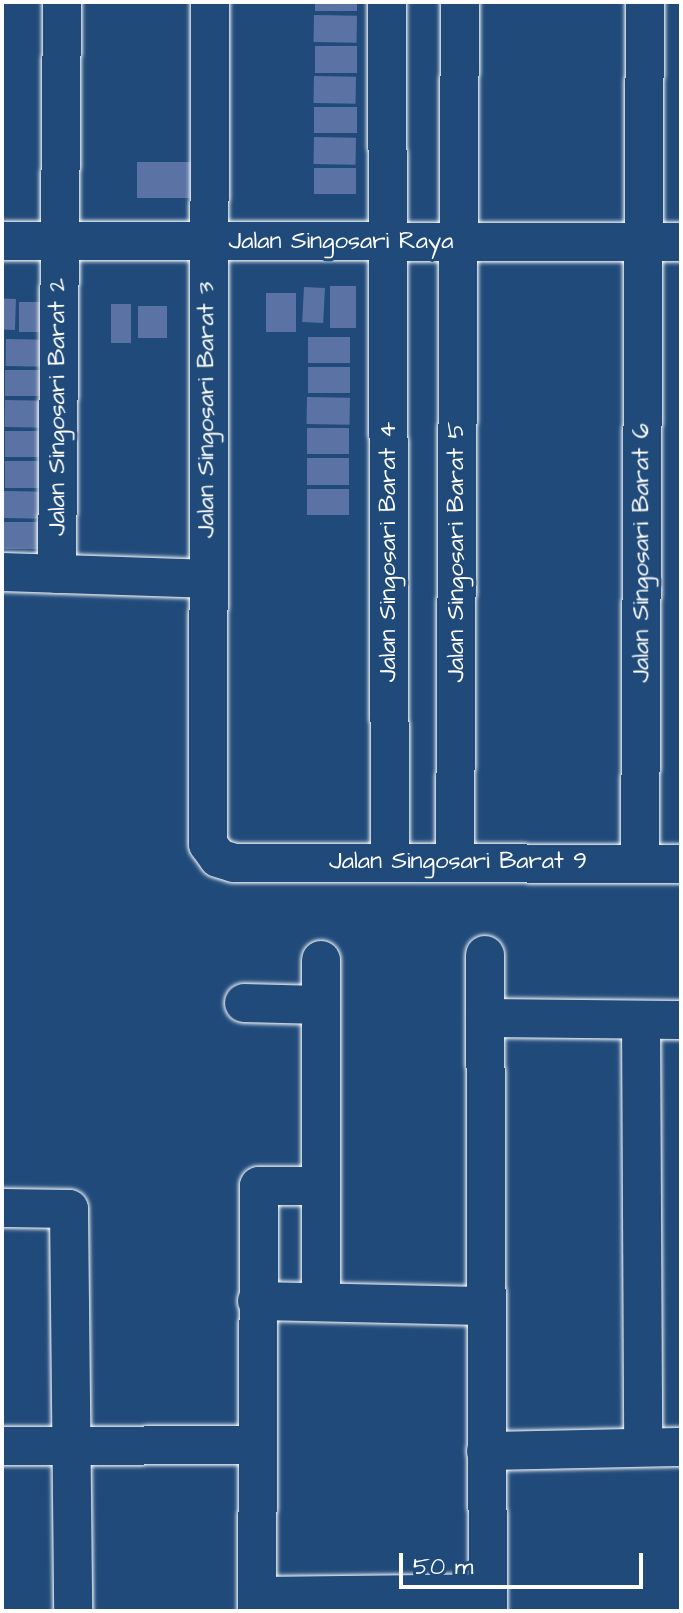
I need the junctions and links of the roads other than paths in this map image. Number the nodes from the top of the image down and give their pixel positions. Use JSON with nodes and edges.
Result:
{"nodes":[{"id":1,"x":62,"y":2,"type":"edge"},
{"id":2,"x":210,"y":2,"type":"edge"},
{"id":3,"x":387,"y":2,"type":"edge"},
{"id":4,"x":460,"y":2,"type":"edge"},
{"id":5,"x":645,"y":2,"type":"edge"},
{"id":6,"x":2,"y":241,"type":"edge"},
{"id":7,"x":60,"y":241,"type":"junction"},
{"id":8,"x":206,"y":241,"type":"junction"},
{"id":9,"x":458,"y":242,"type":"junction"},
{"id":10,"x":663,"y":242,"type":"edge"},
{"id":11,"x":387,"y":244,"type":"junction"},
{"id":12,"x":2,"y":572,"type":"edge"},
{"id":13,"x":57,"y":574,"type":"junction"},
{"id":14,"x":208,"y":579,"type":"junction"},
{"id":15,"x":390,"y":861,"type":"junction"},
{"id":16,"x":455,"y":861,"type":"junction"},
{"id":17,"x":234,"y":863,"type":"joint"},
{"id":18,"x":640,"y":863,"type":"junction"},
{"id":19,"x":681,"y":864,"type":"edge"},
{"id":20,"x":485,"y":955,"type":"dead end"},
{"id":21,"x":321,"y":960,"type":"dead end"},
{"id":22,"x":244,"y":1003,"type":"dead end"},
{"id":23,"x":321,"y":1005,"type":"junction"},
{"id":24,"x":485,"y":1018,"type":"junction"},
{"id":25,"x":641,"y":1020,"type":"junction"},
{"id":26,"x":681,"y":1020,"type":"edge"},
{"id":27,"x":321,"y":1186,"type":"junction"},
{"id":28,"x":2,"y":1208,"type":"edge"},
{"id":29,"x":257,"y":1301,"type":"junction"},
{"id":30,"x":321,"y":1302,"type":"junction"},
{"id":31,"x":484,"y":1306,"type":"junction"},
{"id":32,"x":258,"y":1445,"type":"junction"},
{"id":33,"x":2,"y":1446,"type":"edge"},
{"id":34,"x":75,"y":1447,"type":"junction"},
{"id":35,"x":643,"y":1447,"type":"junction"},
{"id":36,"x":681,"y":1447,"type":"edge"},
{"id":37,"x":486,"y":1451,"type":"junction"},
{"id":38,"x":488,"y":1602,"type":"edge"},
{"id":39,"x":257,"y":1603,"type":"edge"},
{"id":40,"x":322,"y":1603,"type":"edge"},
{"id":41,"x":73,"y":1611,"type":"edge"}],
"edges":[{"from":1,"to":7,"type":"street","name":"Jalan Singosari Barat 2"},
{"from":2,"to":8,"type":"street","name":"Jalan Singosari Barat 3"},
{"from":3,"to":11,"type":"street","name":"Jalan Singosari Barat 4"},
{"from":4,"to":9,"type":"street","name":"Jalan Singosari Barat 5"},
{"from":5,"to":10,"type":"street","name":"Jalan Singosari Barat 6"},
{"from":6,"to":7,"type":"street","name":"Jalan Singosari Raya"},
{"from":7,"to":8,"type":"street","name":"Jalan Singosari Raya"},
{"from":7,"to":13,"type":"street","name":"Jalan Singosari Barat 2"},
{"from":8,"to":11,"type":"street","name":"Jalan Singosari Raya"},
{"from":8,"to":14,"type":"street","name":"Jalan Singosari Barat 3"},
{"from":9,"to":10,"type":"street","name":"Jalan Singosari Raya"},
{"from":9,"to":11,"type":"street","name":"Jalan Singosari Raya"},
{"from":9,"to":16,"type":"street","name":"Jalan Singosari Barat 5"},
{"from":10,"to":18,"type":"street","name":"Jalan Singosari Barat 6"},
{"from":11,"to":15,"type":"street","name":"Jalan Singosari Barat 4"},
{"from":12,"to":13,"type":"street"},
{"from":13,"to":14,"type":"street"},
{"from":14,"to":17,"type":"street","name":"Jalan Singosari Barat 3"},
{"from":15,"to":16,"type":"street","name":"Jalan Singosari Barat 9"},
{"from":15,"to":17,"type":"street","name":"Jalan Singosari Barat 9"},
{"from":16,"to":18,"type":"street","name":"Jalan Singosari Barat 9"},
{"from":18,"to":19,"type":"street","name":"Jalan Singosari Barat 9"},
{"from":20,"to":24,"type":"street"},
{"from":21,"to":23,"type":"street"},
{"from":22,"to":23,"type":"street"},
{"from":23,"to":27,"type":"street"},
{"from":24,"to":25,"type":"street"},
{"from":24,"to":31,"type":"street"},
{"from":25,"to":26,"type":"street"},
{"from":25,"to":35,"type":"street"},
{"from":27,"to":29,"type":"street"},
{"from":27,"to":30,"type":"street"},
{"from":28,"to":34,"type":"street"},
{"from":29,"to":30,"type":"street"},
{"from":29,"to":32,"type":"street"},
{"from":30,"to":31,"type":"street"},
{"from":31,"to":37,"type":"street"},
{"from":32,"to":34,"type":"street"},
{"from":32,"to":39,"type":"street"},
{"from":33,"to":34,"type":"street"},
{"from":34,"to":41,"type":"street"},
{"from":35,"to":36,"type":"street"},
{"from":35,"to":37,"type":"street"},
{"from":37,"to":38,"type":"street"},
{"from":38,"to":40,"type":"street"},
{"from":39,"to":40,"type":"street"}]}
